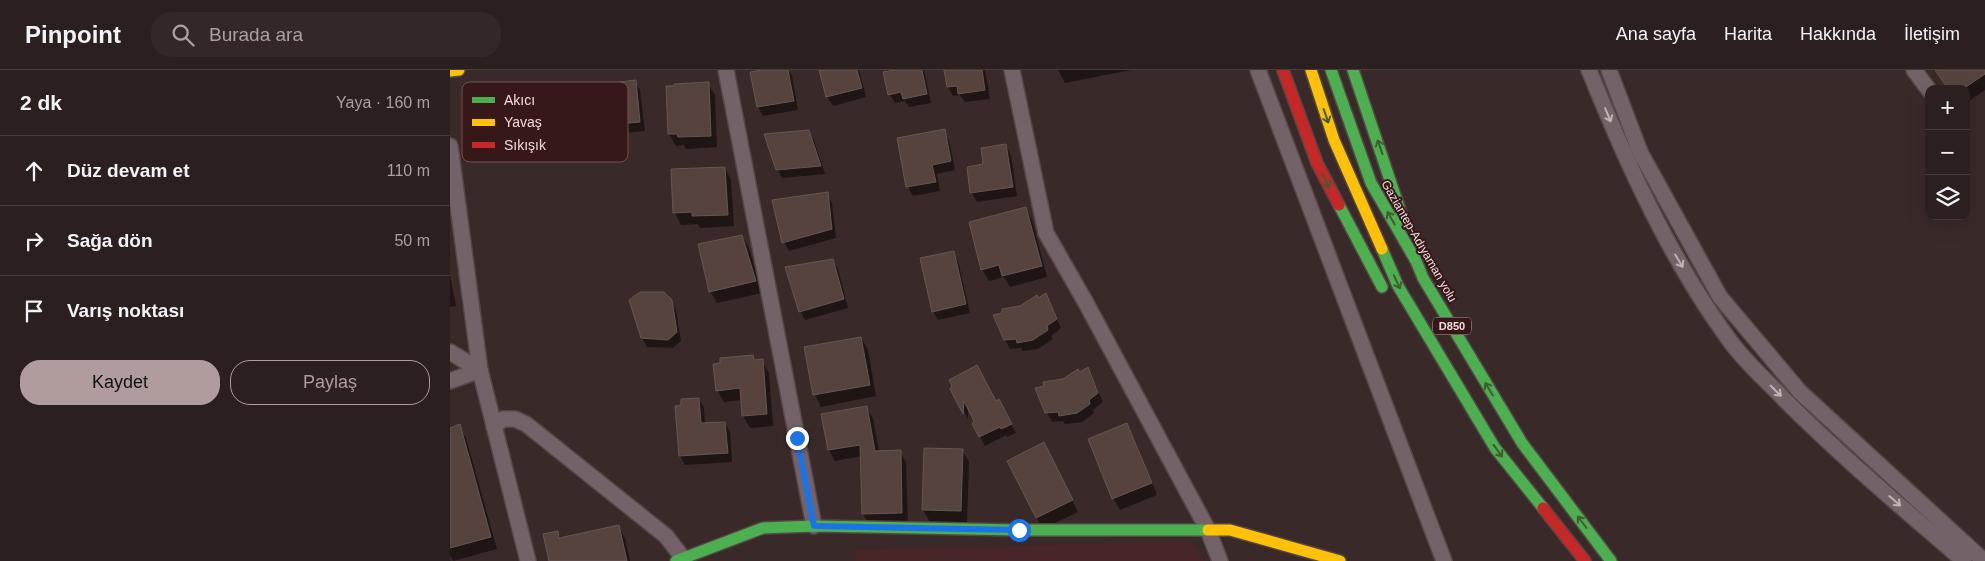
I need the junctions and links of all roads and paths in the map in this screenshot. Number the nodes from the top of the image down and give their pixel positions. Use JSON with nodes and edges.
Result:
{"nodes":[{"id":1,"x":458,"y":70,"type":"edge"},
{"id":2,"x":726,"y":70,"type":"edge"},
{"id":3,"x":1012,"y":70,"type":"edge"},
{"id":4,"x":1258,"y":70,"type":"edge"},
{"id":5,"x":1283,"y":70,"type":"edge"},
{"id":6,"x":1310,"y":70,"type":"edge"},
{"id":7,"x":1331,"y":70,"type":"edge"},
{"id":8,"x":1353,"y":70,"type":"edge"},
{"id":9,"x":1589,"y":70,"type":"edge"},
{"id":10,"x":1609,"y":70,"type":"edge"},
{"id":11,"x":1914,"y":70,"type":"edge"},
{"id":12,"x":450,"y":71,"type":"edge"},
{"id":13,"x":1925,"y":85,"type":"edge"},
{"id":14,"x":450,"y":146,"type":"edge"},
{"id":15,"x":1416,"y":260,"type":"junction"},
{"id":16,"x":1425,"y":330,"type":"junction"},
{"id":17,"x":450,"y":352,"type":"edge"},
{"id":18,"x":480,"y":370,"type":"junction"},
{"id":19,"x":450,"y":381,"type":"edge"},
{"id":20,"x":494,"y":427,"type":"junction"},
{"id":21,"x":814,"y":526,"type":"junction"},
{"id":22,"x":1208,"y":530,"type":"junction"},
{"id":23,"x":1567,"y":539,"type":"junction"},
{"id":24,"x":679,"y":560,"type":"edge"},
{"id":25,"x":528,"y":561,"type":"edge"},
{"id":26,"x":1220,"y":561,"type":"edge"},
{"id":27,"x":1340,"y":561,"type":"edge"},
{"id":28,"x":1444,"y":561,"type":"edge"},
{"id":29,"x":1569,"y":561,"type":"edge"},
{"id":30,"x":1585,"y":561,"type":"edge"},
{"id":31,"x":1611,"y":561,"type":"edge"},
{"id":32,"x":1964,"y":561,"type":"edge"},
{"id":33,"x":1984,"y":561,"type":"edge"}],
"edges":[{"from":1,"to":12,"type":"main road"},
{"from":2,"to":21,"type":"street"},
{"from":3,"to":22,"type":"street"},
{"from":4,"to":28,"type":"street"},
{"from":5,"to":16,"type":"main road","one_way":true},
{"from":6,"to":16,"type":"main road","number":"D850","one_way":true},
{"from":15,"to":7,"type":"main road","name":"Gaziantep-Adıyaman yolu","number":"D850","one_way":true},
{"from":15,"to":8,"type":"main road","one_way":true},
{"from":9,"to":32,"type":"street","one_way":true},
{"from":10,"to":33,"type":"street"},
{"from":11,"to":13,"type":"street"},
{"from":14,"to":18,"type":"street"},
{"from":31,"to":15,"type":"main road","name":"Gaziantep-Adıyaman yolu","number":"D850","one_way":true},
{"from":16,"to":23,"type":"main road","number":"D850","one_way":true},
{"from":17,"to":18,"type":"street"},
{"from":18,"to":19,"type":"street"},
{"from":18,"to":20,"type":"street"},
{"from":20,"to":24,"type":"street"},
{"from":20,"to":25,"type":"street"},
{"from":21,"to":22,"type":"main road"},
{"from":21,"to":24,"type":"main road"},
{"from":22,"to":26,"type":"street"},
{"from":22,"to":27,"type":"main road"},
{"from":23,"to":29,"type":"main road"},
{"from":23,"to":30,"type":"main road","number":"D850"}]}
